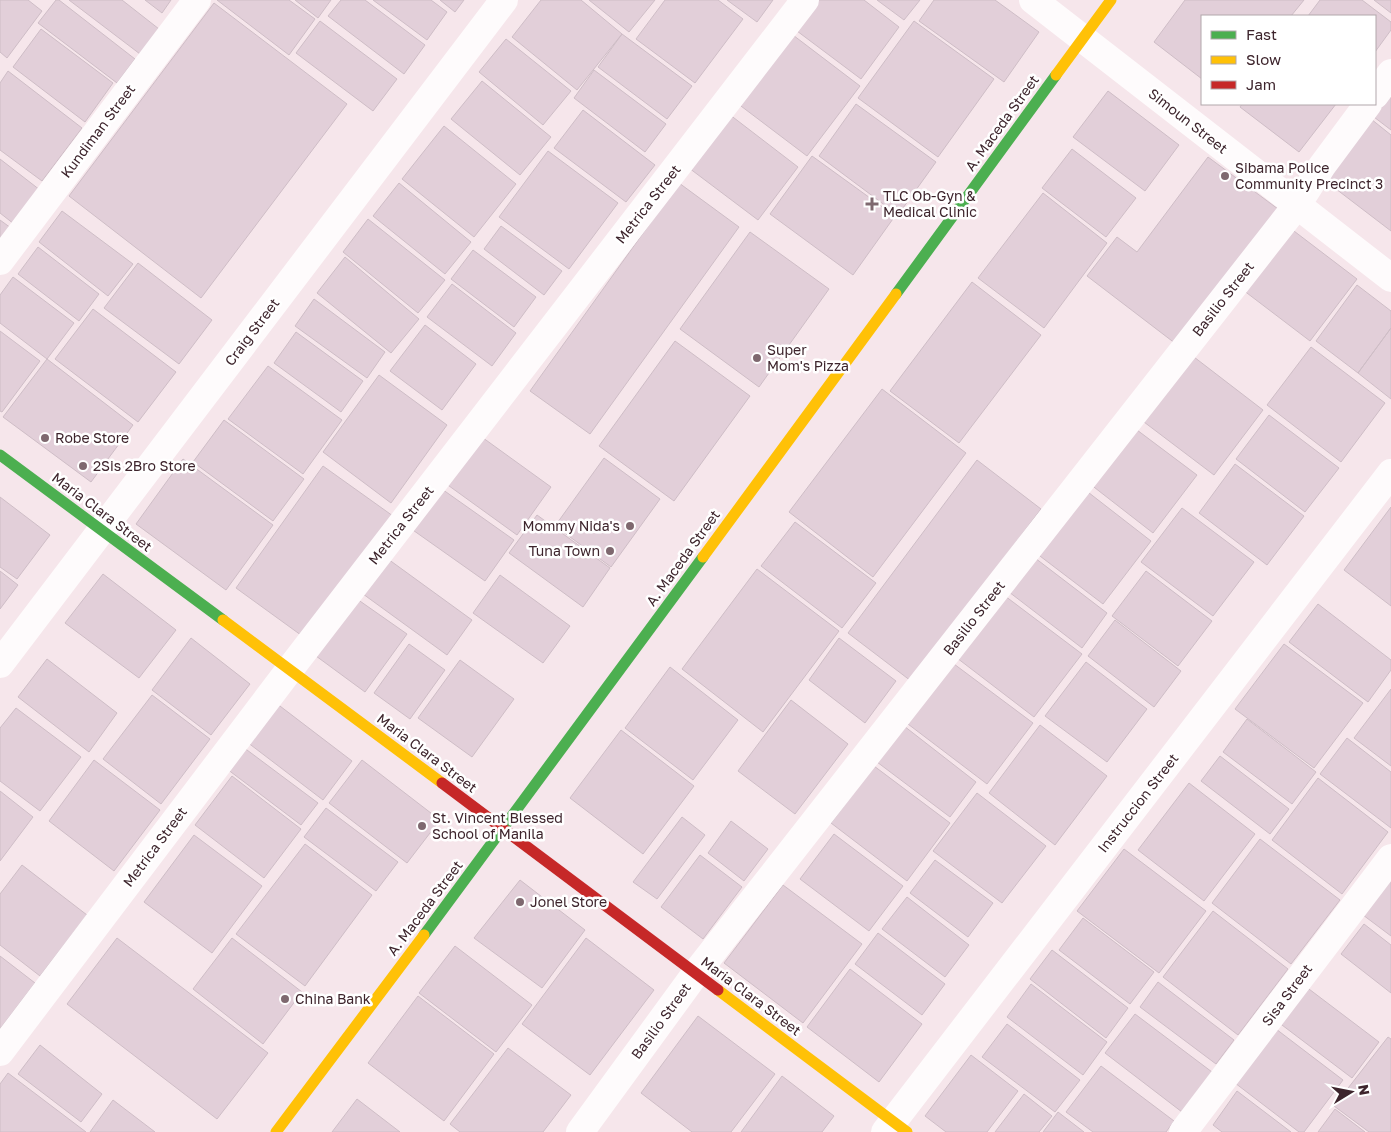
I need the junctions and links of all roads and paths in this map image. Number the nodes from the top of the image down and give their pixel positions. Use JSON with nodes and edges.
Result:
{"nodes":[{"id":1,"x":197,"y":0,"type":"edge"},
{"id":2,"x":504,"y":0,"type":"edge"},
{"id":3,"x":805,"y":0,"type":"edge"},
{"id":4,"x":1033,"y":0,"type":"edge"},
{"id":5,"x":1111,"y":0,"type":"edge"},
{"id":6,"x":1082,"y":39,"type":"junction"},
{"id":7,"x":1391,"y":73,"type":"edge"},
{"id":8,"x":1376,"y":94,"type":"edge"},
{"id":9,"x":1367,"y":105,"type":"edge"},
{"id":10,"x":1297,"y":205,"type":"junction"},
{"id":11,"x":0,"y":261,"type":"edge"},
{"id":12,"x":1391,"y":278,"type":"edge"},
{"id":13,"x":0,"y":455,"type":"edge"},
{"id":14,"x":1391,"y":474,"type":"edge"},
{"id":15,"x":102,"y":530,"type":"junction"},
{"id":16,"x":0,"y":664,"type":"edge"},
{"id":17,"x":290,"y":669,"type":"junction"},
{"id":18,"x":504,"y":829,"type":"junction"},
{"id":19,"x":1391,"y":858,"type":"edge"},
{"id":20,"x":696,"y":973,"type":"junction"},
{"id":21,"x":0,"y":1052,"type":"edge"},
{"id":22,"x":895,"y":1128,"type":"edge"},
{"id":23,"x":276,"y":1132,"type":"edge"},
{"id":24,"x":580,"y":1132,"type":"edge"},
{"id":25,"x":1183,"y":1132,"type":"edge"}],
"edges":[{"from":1,"to":11,"type":"street","name":"Kundiman Street"},
{"from":2,"to":15,"type":"street","name":"Craig Street"},
{"from":3,"to":17,"type":"street","name":"Metrica Street"},
{"from":4,"to":6,"type":"street","name":"Simoun Street"},
{"from":5,"to":6,"type":"main road","name":"A. Maceda Street"},
{"from":6,"to":10,"type":"street","name":"Simoun Street"},
{"from":6,"to":18,"type":"main road","name":"A. Maceda Street"},
{"from":7,"to":8,"type":"street"},
{"from":9,"to":10,"type":"street","name":"Basilio Street"},
{"from":10,"to":12,"type":"street","name":"Simoun Street"},
{"from":10,"to":20,"type":"street","name":"Basilio Street"},
{"from":13,"to":15,"type":"main road","name":"Maria Clara Street"},
{"from":14,"to":22,"type":"street","name":"Instruccion Street"},
{"from":15,"to":16,"type":"street","name":"Craig Street"},
{"from":15,"to":17,"type":"main road","name":"Maria Clara Street"},
{"from":17,"to":18,"type":"main road","name":"Maria Clara Street"},
{"from":17,"to":21,"type":"street","name":"Metrica Street"},
{"from":18,"to":20,"type":"main road","name":"Maria Clara Street"},
{"from":18,"to":23,"type":"main road","name":"A. Maceda Street"},
{"from":19,"to":25,"type":"street","name":"Sisa Street"},
{"from":20,"to":22,"type":"main road","name":"Maria Clara Street"},
{"from":20,"to":24,"type":"street","name":"Basilio Street"}]}
